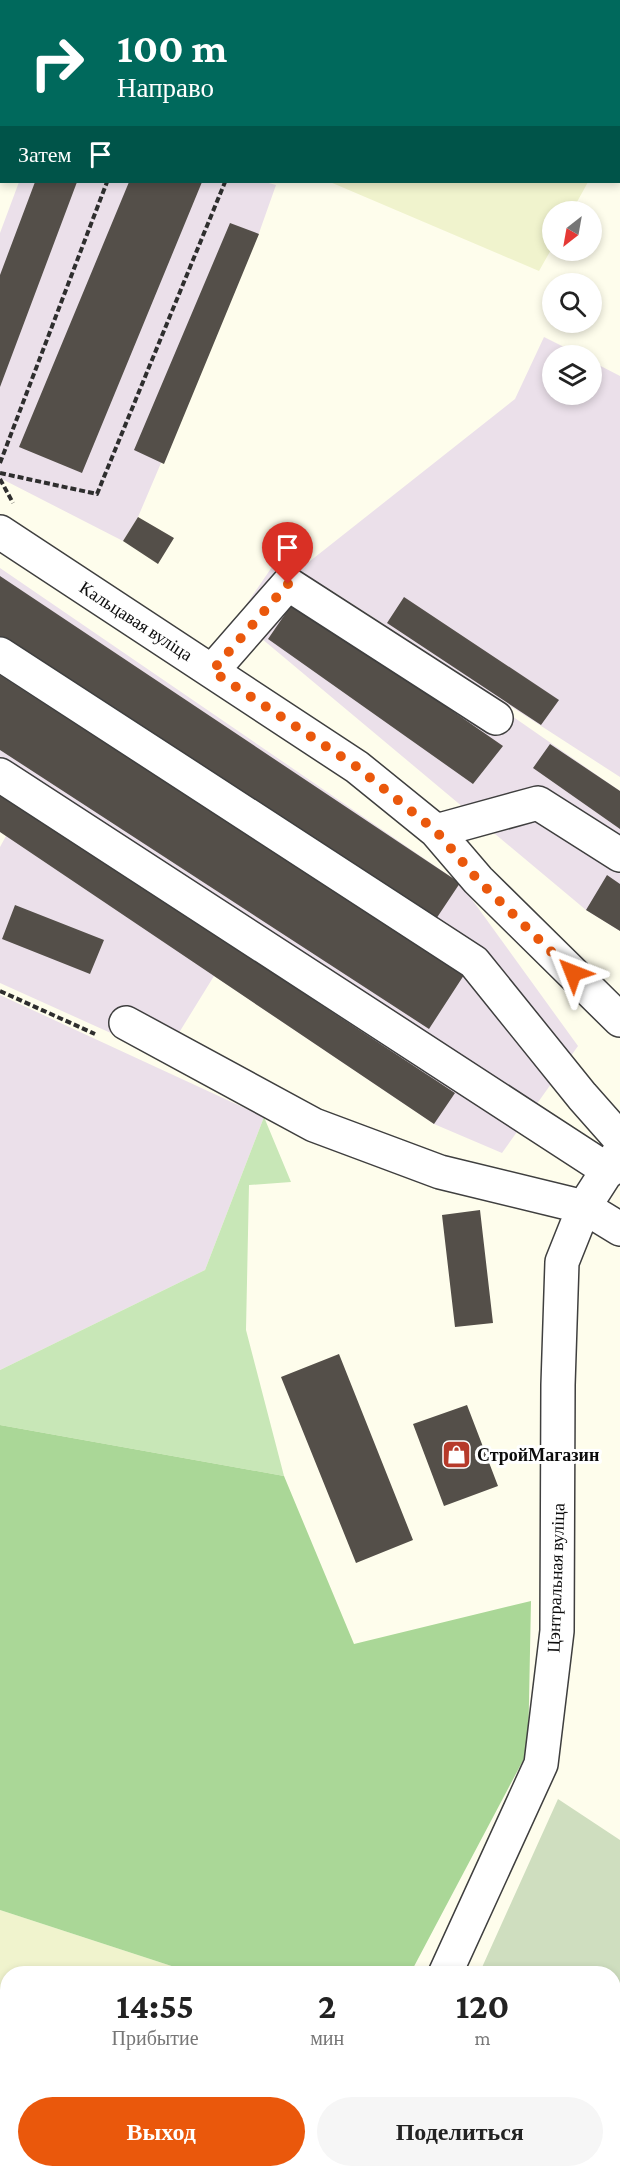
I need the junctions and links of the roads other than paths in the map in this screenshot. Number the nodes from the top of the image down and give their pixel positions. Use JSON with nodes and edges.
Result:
{"nodes":[{"id":1,"x":0,"y":532,"type":"edge"},
{"id":2,"x":0,"y":654,"type":"edge"},
{"id":3,"x":212,"y":671,"type":"junction"},
{"id":4,"x":496,"y":718,"type":"dead end"},
{"id":5,"x":0,"y":775,"type":"edge"},
{"id":6,"x":436,"y":831,"type":"junction"},
{"id":7,"x":620,"y":855,"type":"edge"},
{"id":8,"x":620,"y":1020,"type":"edge"},
{"id":9,"x":114,"y":1030,"type":"road end"},
{"id":10,"x":620,"y":1139,"type":"edge"},
{"id":11,"x":614,"y":1161,"type":"edge"},
{"id":12,"x":584,"y":1207,"type":"junction"},
{"id":13,"x":620,"y":1229,"type":"edge"},
{"id":14,"x":450,"y":1966,"type":"edge"}],
"edges":[{"from":1,"to":3,"type":"street","name":"Кальцавая вуліца"},
{"from":2,"to":10,"type":"street"},
{"from":3,"to":4,"type":"street"},
{"from":3,"to":6,"type":"street","name":"Кальцавая вуліца"},
{"from":5,"to":11,"type":"street"},
{"from":6,"to":7,"type":"street"},
{"from":6,"to":8,"type":"street","name":"Кальцавая вуліца"},
{"from":9,"to":12,"type":"street"},
{"from":11,"to":12,"type":"street","name":"Цэнтральная вуліца"},
{"from":12,"to":13,"type":"street"},
{"from":12,"to":14,"type":"street","name":"Цэнтральная вуліца"}]}
